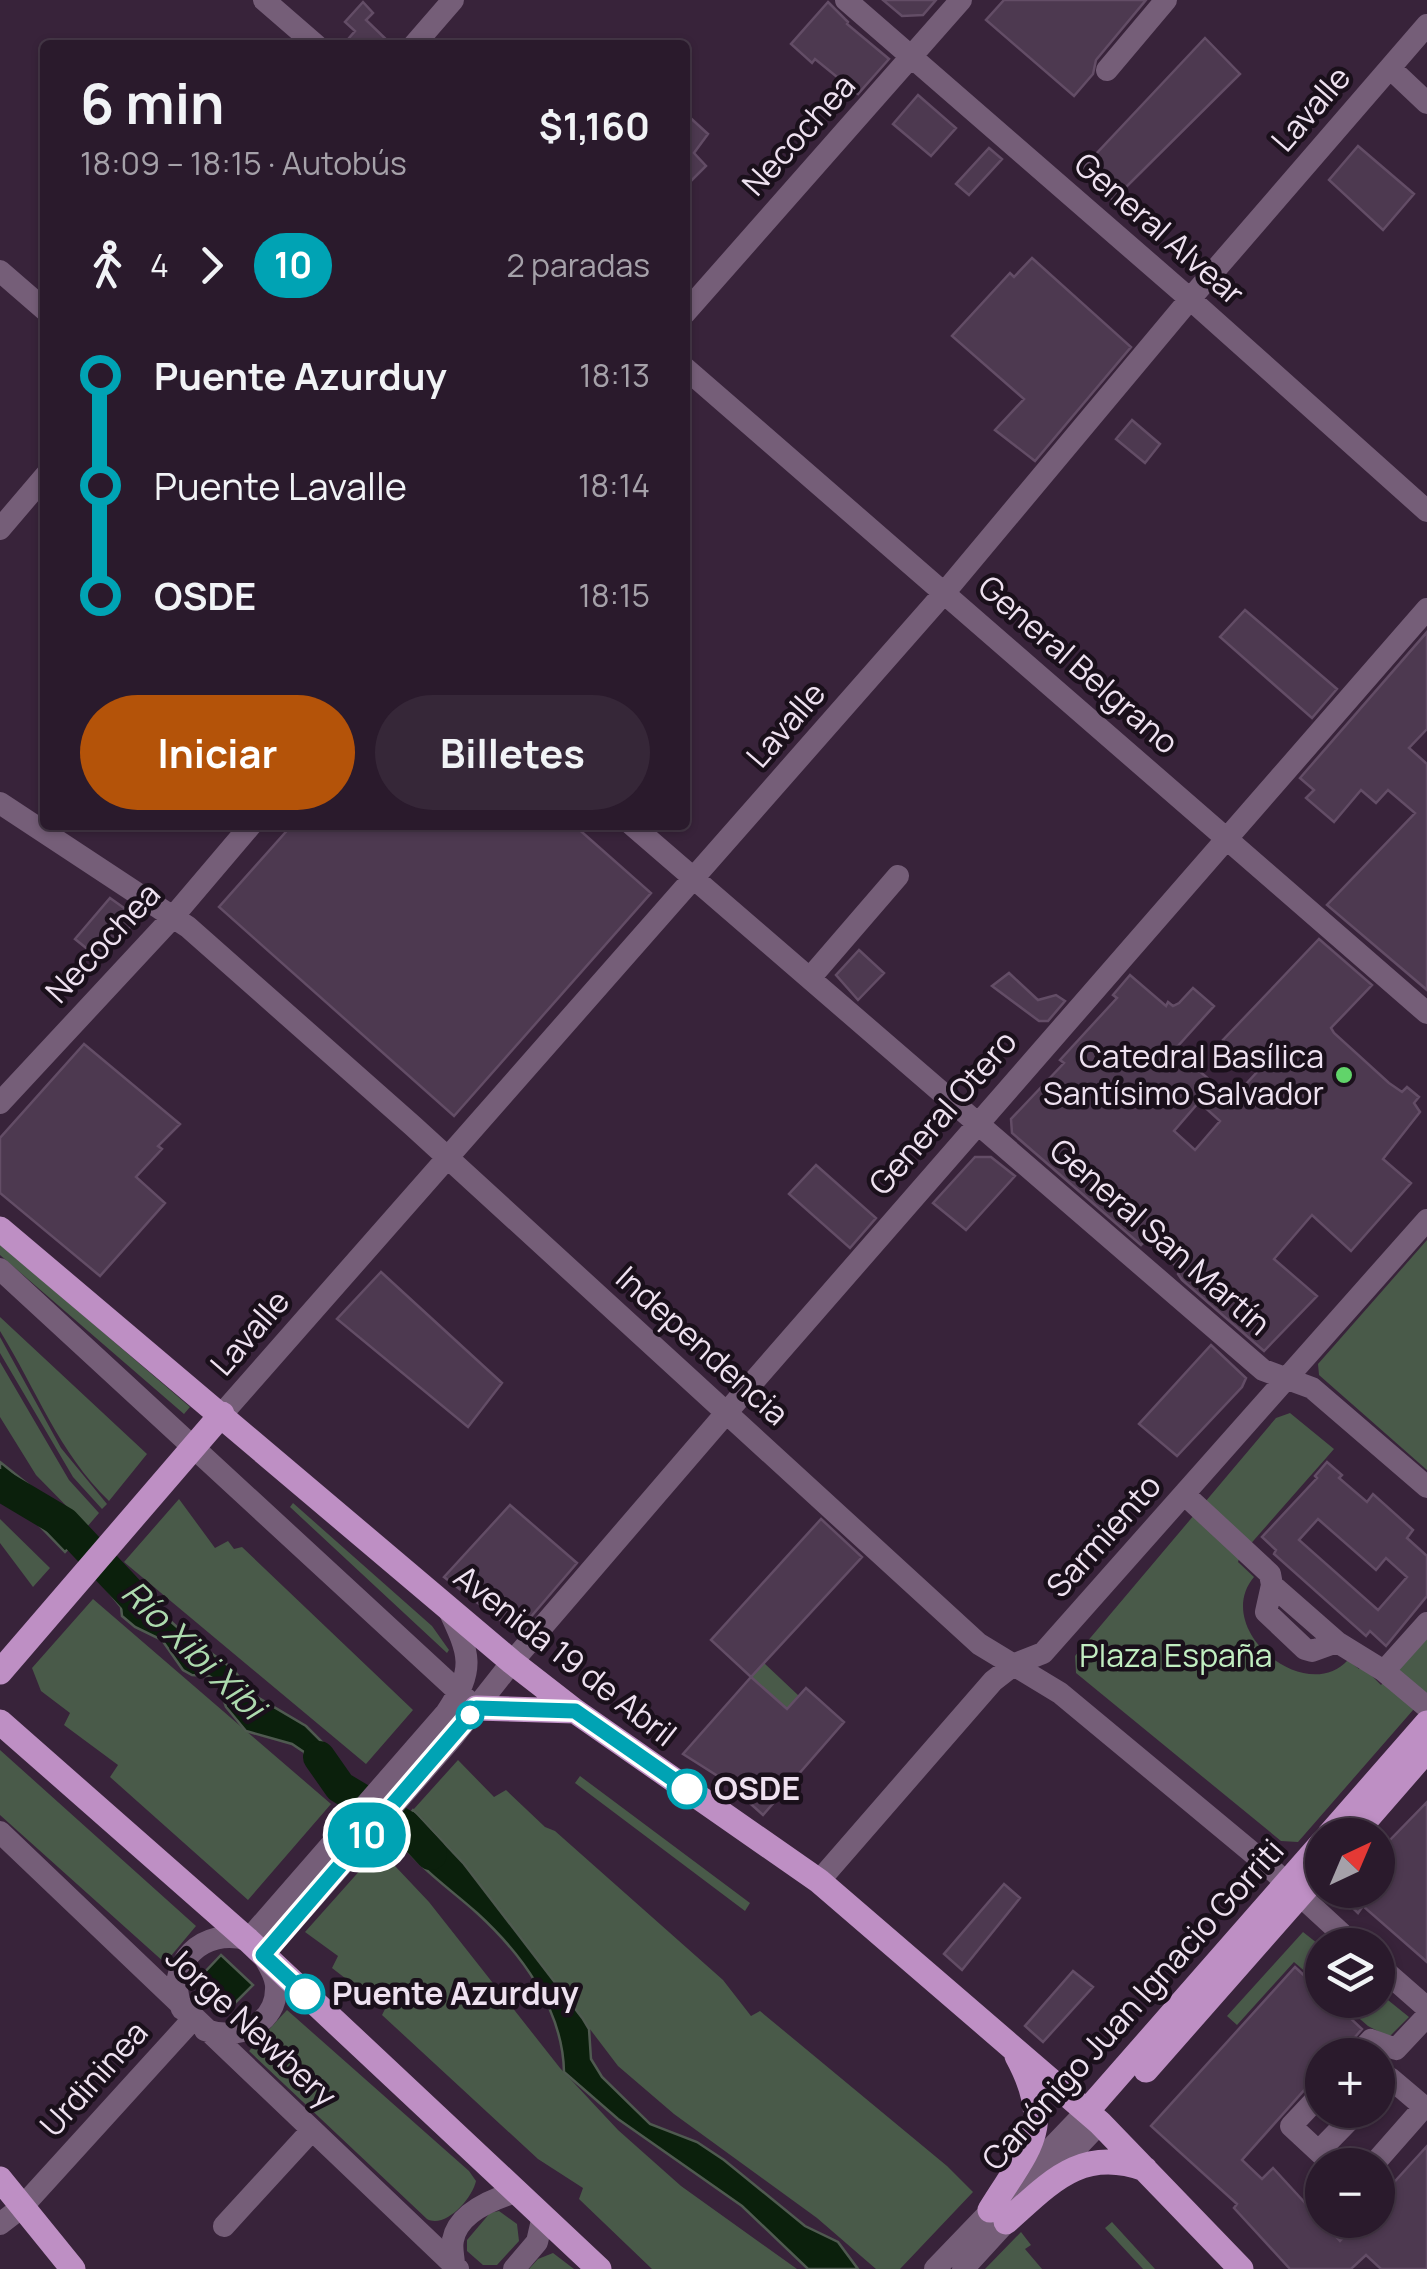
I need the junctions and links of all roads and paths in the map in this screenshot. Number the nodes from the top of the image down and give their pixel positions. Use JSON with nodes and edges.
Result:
{"nodes":[{"id":1,"x":264,"y":0,"type":"edge"},
{"id":2,"x":453,"y":0,"type":"edge"},
{"id":3,"x":846,"y":0,"type":"edge"},
{"id":4,"x":961,"y":0,"type":"edge"},
{"id":5,"x":1166,"y":0,"type":"edge"},
{"id":6,"x":1427,"y":25,"type":"edge"},
{"id":7,"x":310,"y":40,"type":"edge"},
{"id":8,"x":418,"y":40,"type":"edge"},
{"id":9,"x":912,"y":57,"type":"junction"},
{"id":10,"x":1390,"y":68,"type":"junction"},
{"id":11,"x":1107,"y":70,"type":"dead end"},
{"id":12,"x":1427,"y":103,"type":"edge"},
{"id":13,"x":0,"y":271,"type":"edge"},
{"id":14,"x":1190,"y":299,"type":"junction"},
{"id":15,"x":40,"y":306,"type":"edge"},
{"id":16,"x":690,"y":307,"type":"edge"},
{"id":17,"x":690,"y":372,"type":"edge"},
{"id":18,"x":40,"y":482,"type":"edge"},
{"id":19,"x":1427,"y":511,"type":"edge"},
{"id":20,"x":0,"y":530,"type":"edge"},
{"id":21,"x":945,"y":592,"type":"junction"},
{"id":22,"x":1427,"y":609,"type":"edge"},
{"id":23,"x":0,"y":803,"type":"edge"},
{"id":24,"x":40,"y":830,"type":"edge"},
{"id":25,"x":40,"y":830,"type":"edge"},
{"id":26,"x":247,"y":830,"type":"edge"},
{"id":27,"x":638,"y":830,"type":"edge"},
{"id":28,"x":1227,"y":840,"type":"junction"},
{"id":29,"x":898,"y":876,"type":"dead end"},
{"id":30,"x":695,"y":878,"type":"junction"},
{"id":31,"x":172,"y":918,"type":"junction"},
{"id":32,"x":810,"y":978,"type":"junction"},
{"id":33,"x":1427,"y":1013,"type":"edge"},
{"id":34,"x":0,"y":1103,"type":"edge"},
{"id":35,"x":977,"y":1122,"type":"junction"},
{"id":36,"x":447,"y":1158,"type":"junction"},
{"id":37,"x":1427,"y":1220,"type":"edge"},
{"id":38,"x":0,"y":1229,"type":"edge"},
{"id":39,"x":0,"y":1269,"type":"edge"},
{"id":40,"x":1289,"y":1379,"type":"junction"},
{"id":41,"x":727,"y":1412,"type":"junction"},
{"id":42,"x":222,"y":1414,"type":"junction"},
{"id":43,"x":189,"y":1453,"type":"junction"},
{"id":44,"x":1427,"y":1487,"type":"edge"},
{"id":45,"x":1185,"y":1495,"type":"junction"},
{"id":46,"x":448,"y":1608,"type":"junction"},
{"id":47,"x":1427,"y":1624,"type":"edge"},
{"id":48,"x":512,"y":1662,"type":"junction"},
{"id":49,"x":1016,"y":1664,"type":"junction"},
{"id":50,"x":6,"y":1665,"type":"edge"},
{"id":51,"x":1384,"y":1671,"type":"junction"},
{"id":52,"x":467,"y":1701,"type":"junction"},
{"id":53,"x":1427,"y":1707,"type":"edge"},
{"id":54,"x":575,"y":1711,"type":"junction"},
{"id":55,"x":0,"y":1722,"type":"edge"},
{"id":56,"x":1427,"y":1723,"type":"edge"},
{"id":57,"x":1427,"y":1750,"type":"edge"},
{"id":58,"x":1344,"y":1818,"type":"edge"},
{"id":59,"x":1368,"y":1818,"type":"edge"},
{"id":60,"x":0,"y":1832,"type":"edge"},
{"id":61,"x":1305,"y":1870,"type":"edge"},
{"id":62,"x":818,"y":1880,"type":"junction"},
{"id":63,"x":1305,"y":1882,"type":"edge"},
{"id":64,"x":1292,"y":1891,"type":"junction"},
{"id":65,"x":1334,"y":1928,"type":"edge"},
{"id":66,"x":255,"y":1947,"type":"junction"},
{"id":67,"x":1395,"y":1981,"type":"edge"},
{"id":68,"x":1427,"y":2008,"type":"edge"},
{"id":69,"x":1427,"y":2016,"type":"edge"},
{"id":70,"x":194,"y":2019,"type":"junction"},
{"id":71,"x":1010,"y":2043,"type":"junction"},
{"id":72,"x":1395,"y":2049,"type":"edge"},
{"id":73,"x":1395,"y":2082,"type":"edge"},
{"id":74,"x":1426,"y":2106,"type":"edge"},
{"id":75,"x":1305,"y":2111,"type":"edge"},
{"id":76,"x":1094,"y":2117,"type":"junction"},
{"id":77,"x":312,"y":2130,"type":"junction"},
{"id":78,"x":1315,"y":2148,"type":"edge"},
{"id":79,"x":1388,"y":2148,"type":"edge"},
{"id":80,"x":1148,"y":2170,"type":"junction"},
{"id":81,"x":0,"y":2179,"type":"edge"},
{"id":82,"x":516,"y":2192,"type":"junction"},
{"id":83,"x":22,"y":2206,"type":"junction"},
{"id":84,"x":542,"y":2216,"type":"junction"},
{"id":85,"x":998,"y":2216,"type":"junction"},
{"id":86,"x":0,"y":2224,"type":"edge"},
{"id":87,"x":224,"y":2226,"type":"dead end"},
{"id":88,"x":454,"y":2268,"type":"edge"},
{"id":89,"x":74,"y":2269,"type":"edge"},
{"id":90,"x":514,"y":2269,"type":"edge"},
{"id":91,"x":600,"y":2269,"type":"edge"},
{"id":92,"x":936,"y":2269,"type":"edge"},
{"id":93,"x":963,"y":2269,"type":"edge"},
{"id":94,"x":1241,"y":2269,"type":"edge"}],
"edges":[{"from":1,"to":7,"type":"street"},
{"from":2,"to":8,"type":"street"},
{"from":3,"to":9,"type":"street","name":"General Alvear"},
{"from":4,"to":9,"type":"street","name":"Necochea"},
{"from":5,"to":11,"type":"street"},
{"from":6,"to":10,"type":"street","name":"Lavalle"},
{"from":9,"to":14,"type":"street","name":"General Alvear"},
{"from":9,"to":16,"type":"street","name":"Necochea"},
{"from":10,"to":12,"type":"street"},
{"from":10,"to":14,"type":"street","name":"Lavalle"},
{"from":13,"to":15,"type":"street"},
{"from":14,"to":19,"type":"street","name":"General Alvear"},
{"from":14,"to":21,"type":"street","name":"Lavalle"},
{"from":17,"to":21,"type":"street","name":"General Belgrano"},
{"from":18,"to":20,"type":"street"},
{"from":21,"to":28,"type":"street","name":"General Belgrano"},
{"from":21,"to":30,"type":"street","name":"Lavalle"},
{"from":22,"to":28,"type":"street","name":"General Otero"},
{"from":23,"to":25,"type":"street","name":"Independencia"},
{"from":24,"to":31,"type":"street","name":"Independencia"},
{"from":26,"to":31,"type":"street","name":"Necochea"},
{"from":27,"to":30,"type":"street","name":"General San Martín"},
{"from":28,"to":33,"type":"street","name":"General Belgrano"},
{"from":28,"to":35,"type":"street","name":"General Otero"},
{"from":29,"to":32,"type":"street"},
{"from":30,"to":32,"type":"street","name":"General San Martín"},
{"from":30,"to":36,"type":"street","name":"Lavalle"},
{"from":31,"to":34,"type":"street","name":"Necochea"},
{"from":31,"to":36,"type":"street","name":"Independencia"},
{"from":32,"to":35,"type":"street","name":"General San Martín"},
{"from":35,"to":40,"type":"street","name":"General San Martín"},
{"from":35,"to":41,"type":"street","name":"General Otero"},
{"from":36,"to":41,"type":"street","name":"Independencia"},
{"from":36,"to":42,"type":"street","name":"Lavalle"},
{"from":37,"to":40,"type":"street","name":"Sarmiento"},
{"from":38,"to":42,"type":"main road","name":"Avenida 19 de Abril"},
{"from":39,"to":43,"type":"street"},
{"from":40,"to":44,"type":"street","name":"General San Martín"},
{"from":40,"to":45,"type":"street","name":"Sarmiento"},
{"from":41,"to":48,"type":"street","name":"General Otero"},
{"from":41,"to":49,"type":"street","name":"Independencia"},
{"from":42,"to":43,"type":"main road","name":"Lavalle"},
{"from":42,"to":46,"type":"main road","name":"Avenida 19 de Abril"},
{"from":43,"to":50,"type":"main road","name":"Lavalle"},
{"from":43,"to":52,"type":"street"},
{"from":45,"to":49,"type":"street","name":"Sarmiento"},
{"from":45,"to":51,"type":"street"},
{"from":46,"to":48,"type":"main road","name":"Avenida 19 de Abril"},
{"from":46,"to":52,"type":"street"},
{"from":47,"to":51,"type":"street"},
{"from":48,"to":52,"type":"street","name":"General Otero"},
{"from":48,"to":54,"type":"main road","name":"Avenida 19 de Abril"},
{"from":49,"to":62,"type":"street","name":"Sarmiento"},
{"from":49,"to":64,"type":"street","name":"Independencia"},
{"from":51,"to":53,"type":"street"},
{"from":52,"to":54,"type":"main road"},
{"from":52,"to":66,"type":"street","name":"General Otero"},
{"from":54,"to":62,"type":"main road","name":"Avenida 19 de Abril"},
{"from":55,"to":66,"type":"main road"},
{"from":56,"to":58,"type":"main road","name":"Canónigo Juan Ignacio Gorriti"},
{"from":57,"to":59,"type":"main road"},
{"from":60,"to":70,"type":"street","name":"Jorge Newbery"},
{"from":61,"to":64,"type":"main road","name":"Canónigo Juan Ignacio Gorriti"},
{"from":62,"to":71,"type":"main road","name":"Avenida 19 de Abril"},
{"from":63,"to":64,"type":"main road","name":"Canónigo Juan Ignacio Gorriti"},
{"from":64,"to":65,"type":"street","name":"Independencia"},
{"from":64,"to":76,"type":"main road","name":"Canónigo Juan Ignacio Gorriti"},
{"from":66,"to":70,"type":"street"},
{"from":66,"to":70,"type":"street"},
{"from":66,"to":82,"type":"main road"},
{"from":67,"to":68,"type":"street"},
{"from":69,"to":72,"type":"street"},
{"from":70,"to":77,"type":"street","name":"Jorge Newbery"},
{"from":70,"to":83,"type":"street","name":"Urdininea"},
{"from":71,"to":76,"type":"main road","name":"Avenida 19 de Abril"},
{"from":71,"to":85,"type":"main road"},
{"from":73,"to":74,"type":"street"},
{"from":74,"to":79,"type":"street"},
{"from":75,"to":78,"type":"street"},
{"from":76,"to":80,"type":"main road","name":"Avenida 19 de Abril"},
{"from":76,"to":85,"type":"street","name":"Canónigo Juan Ignacio Gorriti"},
{"from":77,"to":87,"type":"street"},
{"from":77,"to":88,"type":"street","name":"Jorge Newbery"},
{"from":80,"to":85,"type":"main road"},
{"from":80,"to":94,"type":"main road","name":"Avenida 19 de Abril"},
{"from":81,"to":83,"type":"main road"},
{"from":82,"to":84,"type":"main road"},
{"from":82,"to":88,"type":"street"},
{"from":83,"to":86,"type":"street","name":"Urdininea"},
{"from":83,"to":89,"type":"main road"},
{"from":84,"to":90,"type":"street"},
{"from":84,"to":91,"type":"main road"},
{"from":85,"to":92,"type":"street"},
{"from":85,"to":93,"type":"street"}]}
